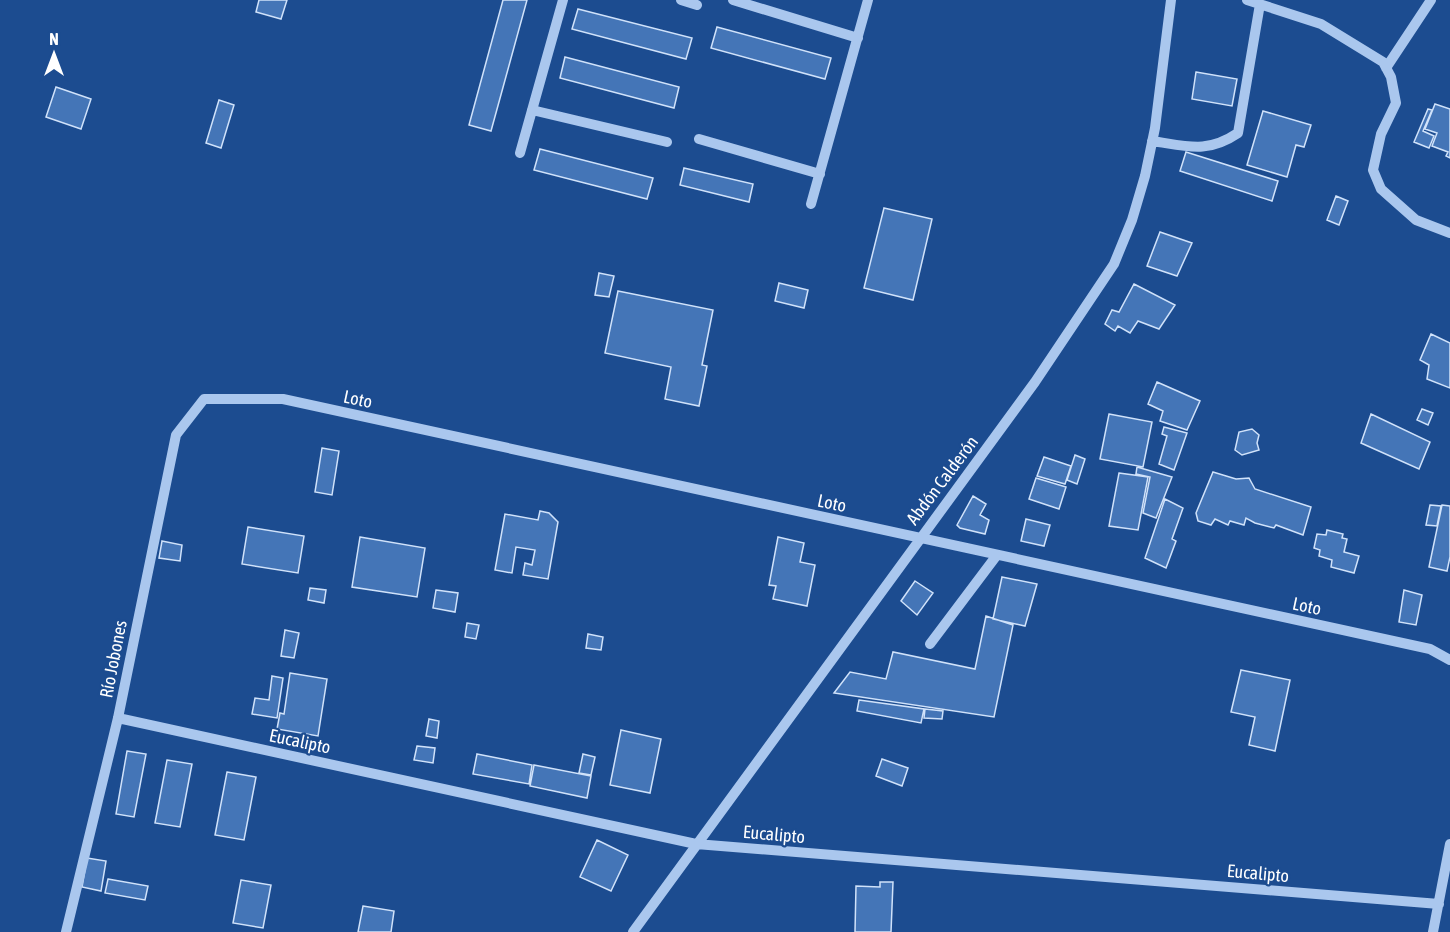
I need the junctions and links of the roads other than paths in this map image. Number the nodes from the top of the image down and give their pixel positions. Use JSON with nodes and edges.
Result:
{"nodes":[{"id":1,"x":563,"y":0,"type":"edge"},
{"id":2,"x":681,"y":0,"type":"edge"},
{"id":3,"x":733,"y":0,"type":"edge"},
{"id":4,"x":868,"y":0,"type":"edge"},
{"id":5,"x":1171,"y":0,"type":"edge"},
{"id":6,"x":1247,"y":0,"type":"edge"},
{"id":7,"x":1431,"y":0,"type":"edge"},
{"id":8,"x":697,"y":4,"type":"dead end"},
{"id":9,"x":1260,"y":4,"type":"junction"},
{"id":10,"x":858,"y":38,"type":"junction"},
{"id":11,"x":1386,"y":68,"type":"junction"},
{"id":12,"x":532,"y":110,"type":"junction"},
{"id":13,"x":699,"y":139,"type":"dead end"},
{"id":14,"x":1152,"y":141,"type":"junction"},
{"id":15,"x":667,"y":142,"type":"dead end"},
{"id":16,"x":520,"y":153,"type":"dead end"},
{"id":17,"x":819,"y":174,"type":"junction"},
{"id":18,"x":811,"y":204,"type":"dead end"},
{"id":19,"x":1450,"y":233,"type":"edge"},
{"id":20,"x":204,"y":399,"type":"joint"},
{"id":21,"x":919,"y":538,"type":"junction"},
{"id":22,"x":996,"y":555,"type":"junction"},
{"id":23,"x":930,"y":644,"type":"dead end"},
{"id":24,"x":1450,"y":660,"type":"edge"},
{"id":25,"x":118,"y":718,"type":"junction"},
{"id":26,"x":696,"y":844,"type":"junction"},
{"id":27,"x":1450,"y":844,"type":"edge"},
{"id":28,"x":1439,"y":904,"type":"junction"},
{"id":29,"x":66,"y":932,"type":"edge"},
{"id":30,"x":633,"y":932,"type":"edge"},
{"id":31,"x":1433,"y":932,"type":"edge"}],
"edges":[{"from":1,"to":12,"type":"street"},
{"from":2,"to":8,"type":"street"},
{"from":3,"to":10,"type":"street"},
{"from":4,"to":10,"type":"street"},
{"from":5,"to":14,"type":"street","name":"Abdón Calderón"},
{"from":6,"to":9,"type":"street"},
{"from":7,"to":11,"type":"street"},
{"from":9,"to":11,"type":"street"},
{"from":9,"to":14,"type":"street"},
{"from":10,"to":17,"type":"street"},
{"from":11,"to":19,"type":"street"},
{"from":12,"to":15,"type":"street"},
{"from":12,"to":16,"type":"street"},
{"from":13,"to":17,"type":"street"},
{"from":14,"to":21,"type":"street","name":"Abdón Calderón"},
{"from":17,"to":18,"type":"street"},
{"from":20,"to":21,"type":"street","name":"Loto"},
{"from":20,"to":25,"type":"street","name":"Río Jobones"},
{"from":21,"to":22,"type":"street","name":"Loto"},
{"from":21,"to":26,"type":"street","name":"Abdón Calderón"},
{"from":22,"to":23,"type":"street"},
{"from":22,"to":24,"type":"street","name":"Loto"},
{"from":25,"to":26,"type":"street","name":"Eucalipto"},
{"from":25,"to":29,"type":"street","name":"Río Jobones"},
{"from":26,"to":28,"type":"street","name":"Eucalipto"},
{"from":26,"to":30,"type":"street","name":"Abdón Calderón"},
{"from":27,"to":28,"type":"street"},
{"from":28,"to":31,"type":"street"}]}
